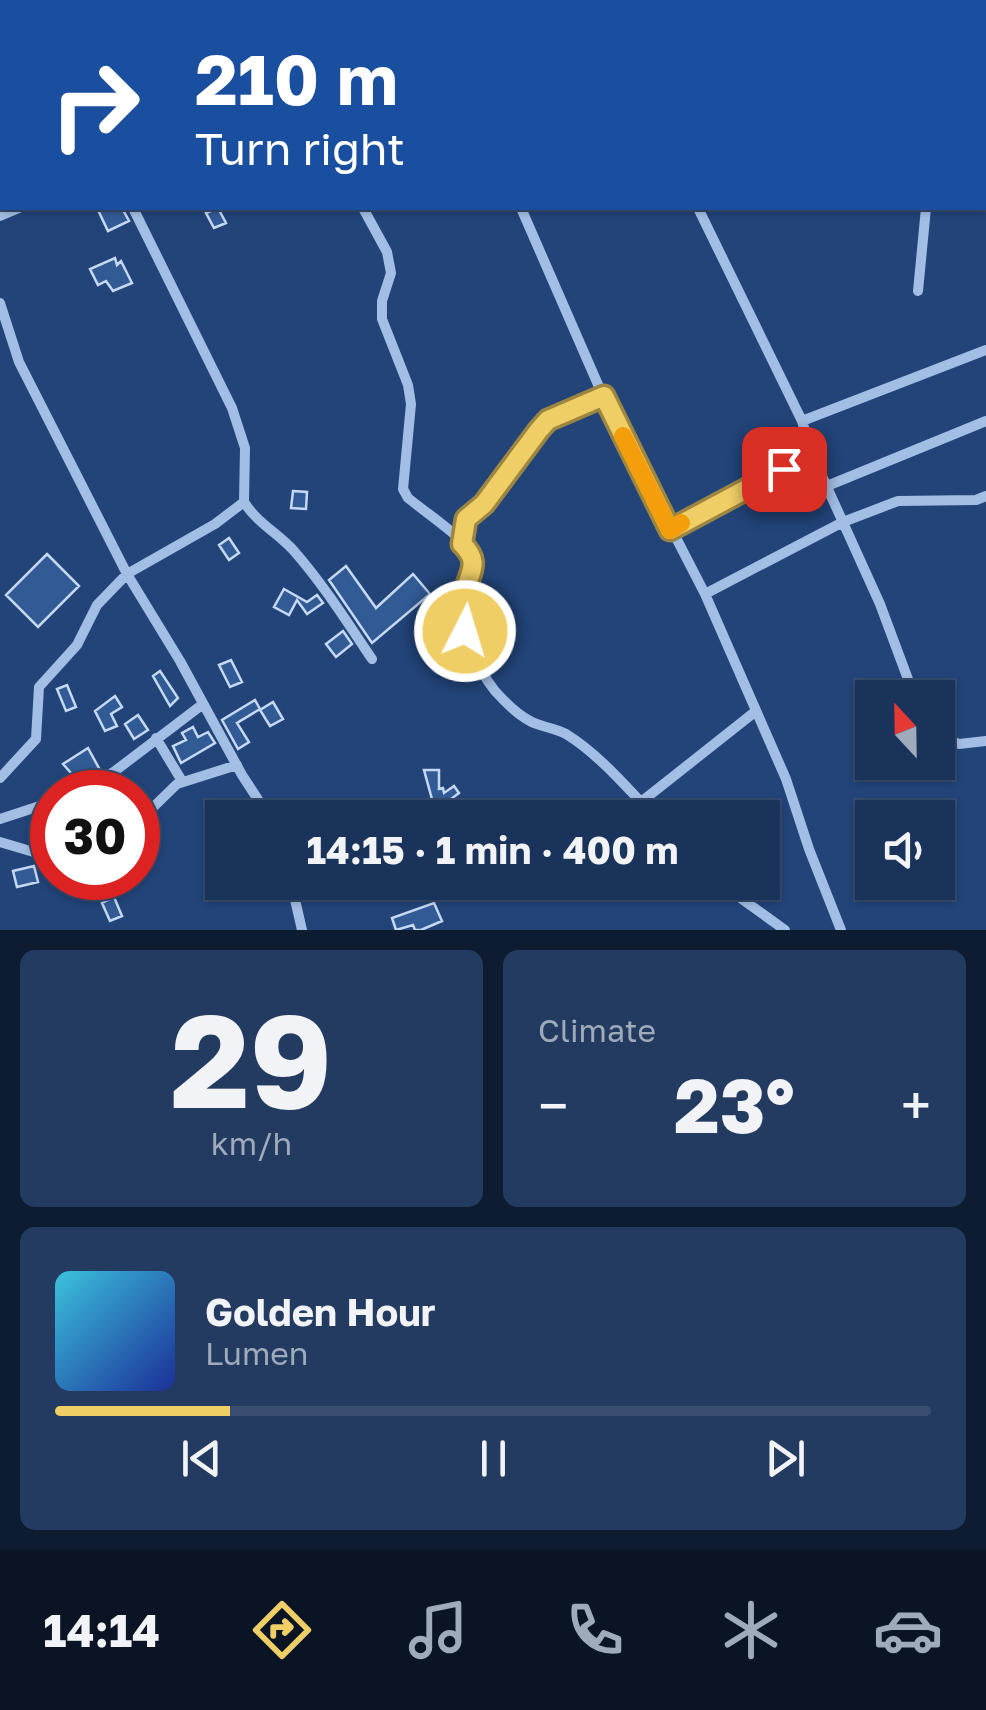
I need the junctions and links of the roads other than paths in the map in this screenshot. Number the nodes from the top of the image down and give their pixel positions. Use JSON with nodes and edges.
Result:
{"nodes":[{"id":1,"x":135,"y":210,"type":"edge"},
{"id":2,"x":364,"y":210,"type":"edge"},
{"id":3,"x":522,"y":210,"type":"edge"},
{"id":4,"x":699,"y":210,"type":"edge"},
{"id":5,"x":926,"y":210,"type":"edge"},
{"id":6,"x":918,"y":291,"type":"dead end"},
{"id":7,"x":0,"y":303,"type":"edge"},
{"id":8,"x":986,"y":350,"type":"edge"},
{"id":9,"x":604,"y":396,"type":"junction"},
{"id":10,"x":986,"y":420,"type":"edge"},
{"id":11,"x":802,"y":421,"type":"junction"},
{"id":12,"x":812,"y":454,"type":"junction"},
{"id":13,"x":827,"y":486,"type":"junction"},
{"id":14,"x":986,"y":496,"type":"edge"},
{"id":15,"x":244,"y":502,"type":"junction"},
{"id":16,"x":843,"y":522,"type":"junction"},
{"id":17,"x":670,"y":530,"type":"junction"},
{"id":18,"x":462,"y":544,"type":"junction"},
{"id":19,"x":127,"y":574,"type":"junction"},
{"id":20,"x":704,"y":594,"type":"junction"},
{"id":21,"x":372,"y":659,"type":"dead end"},
{"id":22,"x":907,"y":680,"type":"edge"},
{"id":23,"x":204,"y":704,"type":"junction"},
{"id":24,"x":756,"y":711,"type":"junction"},
{"id":25,"x":156,"y":738,"type":"junction"},
{"id":26,"x":986,"y":741,"type":"edge"},
{"id":27,"x":955,"y":742,"type":"edge"},
{"id":28,"x":237,"y":765,"type":"junction"},
{"id":29,"x":116,"y":770,"type":"edge"},
{"id":30,"x":0,"y":778,"type":"edge"},
{"id":31,"x":182,"y":782,"type":"junction"},
{"id":32,"x":259,"y":800,"type":"edge"},
{"id":33,"x":639,"y":800,"type":"edge"},
{"id":34,"x":644,"y":800,"type":"edge"},
{"id":35,"x":160,"y":802,"type":"edge"},
{"id":36,"x":30,"y":809,"type":"edge"},
{"id":37,"x":0,"y":819,"type":"edge"},
{"id":38,"x":0,"y":842,"type":"edge"},
{"id":39,"x":30,"y":851,"type":"edge"},
{"id":40,"x":295,"y":900,"type":"edge"},
{"id":41,"x":743,"y":900,"type":"edge"},
{"id":42,"x":302,"y":930,"type":"edge"},
{"id":43,"x":785,"y":930,"type":"edge"},
{"id":44,"x":841,"y":930,"type":"edge"}],
"edges":[{"from":1,"to":15,"type":"street"},
{"from":2,"to":18,"type":"street"},
{"from":3,"to":9,"type":"street"},
{"from":4,"to":11,"type":"street"},
{"from":5,"to":6,"type":"street"},
{"from":7,"to":19,"type":"street"},
{"from":8,"to":11,"type":"street"},
{"from":9,"to":17,"type":"street"},
{"from":9,"to":18,"type":"street"},
{"from":10,"to":13,"type":"street"},
{"from":11,"to":12,"type":"street"},
{"from":12,"to":13,"type":"street"},
{"from":12,"to":17,"type":"street"},
{"from":13,"to":16,"type":"street"},
{"from":14,"to":16,"type":"street"},
{"from":15,"to":19,"type":"street"},
{"from":15,"to":21,"type":"street"},
{"from":16,"to":20,"type":"street"},
{"from":16,"to":22,"type":"street"},
{"from":17,"to":20,"type":"street"},
{"from":18,"to":33,"type":"street"},
{"from":19,"to":23,"type":"street"},
{"from":19,"to":30,"type":"street"},
{"from":20,"to":24,"type":"street"},
{"from":23,"to":25,"type":"street"},
{"from":23,"to":28,"type":"street"},
{"from":24,"to":34,"type":"street"},
{"from":24,"to":44,"type":"street"},
{"from":25,"to":29,"type":"street"},
{"from":25,"to":31,"type":"street"},
{"from":26,"to":27,"type":"street"},
{"from":28,"to":31,"type":"street"},
{"from":28,"to":32,"type":"street"},
{"from":31,"to":35,"type":"street"},
{"from":36,"to":37,"type":"street"},
{"from":38,"to":39,"type":"street"},
{"from":40,"to":42,"type":"street"},
{"from":41,"to":43,"type":"street"}]}
